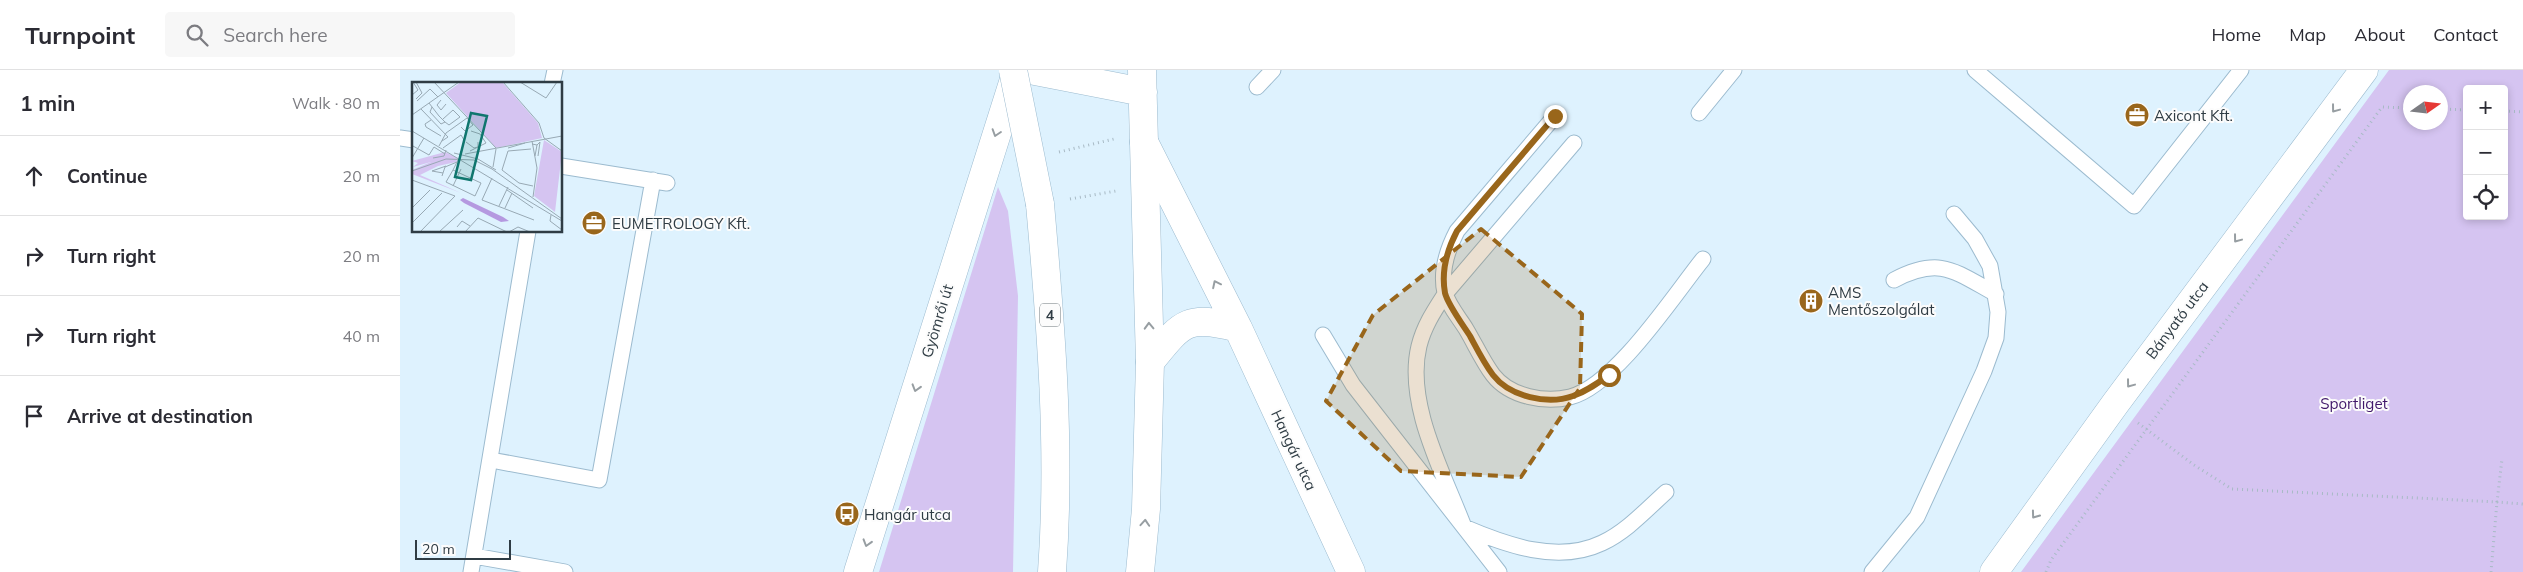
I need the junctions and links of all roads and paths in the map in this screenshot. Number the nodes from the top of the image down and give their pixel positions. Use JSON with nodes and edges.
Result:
{"nodes":[{"id":1,"x":1015,"y":70,"type":"edge"},
{"id":2,"x":1030,"y":70,"type":"edge"},
{"id":3,"x":1273,"y":70,"type":"edge"},
{"id":4,"x":1734,"y":70,"type":"edge"},
{"id":5,"x":1975,"y":70,"type":"edge"},
{"id":6,"x":2240,"y":70,"type":"edge"},
{"id":7,"x":2364,"y":70,"type":"edge"},
{"id":8,"x":1143,"y":81,"type":"edge"},
{"id":9,"x":1257,"y":87,"type":"dead end"},
{"id":10,"x":2403,"y":108,"type":"edge"},
{"id":11,"x":2448,"y":109,"type":"edge"},
{"id":12,"x":2463,"y":110,"type":"edge"},
{"id":13,"x":2508,"y":111,"type":"edge"},
{"id":14,"x":2523,"y":112,"type":"edge"},
{"id":15,"x":1699,"y":113,"type":"dead end"},
{"id":16,"x":1555,"y":116,"type":"dead end"},
{"id":17,"x":1131,"y":140,"type":"junction"},
{"id":18,"x":1574,"y":143,"type":"dead end"},
{"id":19,"x":1053,"y":153,"type":"dead end"},
{"id":20,"x":562,"y":166,"type":"edge"},
{"id":21,"x":1121,"y":190,"type":"dead end"},
{"id":22,"x":1040,"y":204,"type":"junction"},
{"id":23,"x":1954,"y":214,"type":"dead end"},
{"id":24,"x":528,"y":232,"type":"edge"},
{"id":25,"x":1703,"y":259,"type":"dead end"},
{"id":26,"x":1894,"y":280,"type":"dead end"},
{"id":27,"x":1445,"y":294,"type":"junction"},
{"id":28,"x":1996,"y":294,"type":"junction"},
{"id":29,"x":1238,"y":328,"type":"junction"},
{"id":30,"x":1323,"y":335,"type":"dead end"},
{"id":31,"x":1150,"y":362,"type":"junction"},
{"id":32,"x":2115,"y":404,"type":"junction"},
{"id":33,"x":2146,"y":430,"type":"junction"},
{"id":34,"x":2502,"y":459,"type":"dead end"},
{"id":35,"x":491,"y":460,"type":"junction"},
{"id":36,"x":1666,"y":492,"type":"dead end"},
{"id":37,"x":2496,"y":502,"type":"junction"},
{"id":38,"x":2523,"y":504,"type":"edge"},
{"id":39,"x":1464,"y":527,"type":"junction"},
{"id":40,"x":474,"y":556,"type":"junction"},
{"id":41,"x":471,"y":572,"type":"edge"},
{"id":42,"x":565,"y":572,"type":"edge"},
{"id":43,"x":858,"y":572,"type":"edge"},
{"id":44,"x":1052,"y":572,"type":"edge"},
{"id":45,"x":1140,"y":572,"type":"edge"},
{"id":46,"x":1351,"y":572,"type":"edge"},
{"id":47,"x":1499,"y":572,"type":"edge"},
{"id":48,"x":1872,"y":572,"type":"edge"},
{"id":49,"x":1994,"y":572,"type":"edge"},
{"id":50,"x":2046,"y":572,"type":"edge"},
{"id":51,"x":2491,"y":572,"type":"edge"}],
"edges":[{"from":1,"to":22,"type":"street","number":"4","bridge":true},
{"from":1,"to":43,"type":"street","name":"Gyömrői út","one_way":true},
{"from":2,"to":8,"type":"street"},
{"from":3,"to":9,"type":"lane"},
{"from":4,"to":15,"type":"lane"},
{"from":5,"to":6,"type":"lane"},
{"from":7,"to":32,"type":"street","name":"Bányató utca","one_way":true},
{"from":8,"to":17,"type":"street"},
{"from":10,"to":33,"type":"path"},
{"from":11,"to":12,"type":"path"},
{"from":13,"to":14,"type":"path"},
{"from":16,"to":27,"type":"lane"},
{"from":17,"to":19,"type":"path"},
{"from":29,"to":17,"type":"street","name":"Hangár utca","one_way":true},
{"from":31,"to":17,"type":"street","one_way":true},
{"from":18,"to":27,"type":"lane"},
{"from":20,"to":35,"type":"lane"},
{"from":21,"to":22,"type":"path"},
{"from":22,"to":44,"type":"street","number":"4"},
{"from":23,"to":28,"type":"lane"},
{"from":24,"to":35,"type":"lane"},
{"from":25,"to":27,"type":"lane"},
{"from":26,"to":28,"type":"lane"},
{"from":27,"to":39,"type":"lane"},
{"from":28,"to":48,"type":"lane"},
{"from":29,"to":31,"type":"street"},
{"from":29,"to":46,"type":"street","name":"Hangár utca"},
{"from":30,"to":39,"type":"lane"},
{"from":45,"to":31,"type":"street","one_way":true},
{"from":32,"to":33,"type":"path"},
{"from":32,"to":49,"type":"street","name":"Bányató utca","one_way":true},
{"from":33,"to":37,"type":"path"},
{"from":33,"to":50,"type":"path"},
{"from":34,"to":37,"type":"path"},
{"from":35,"to":40,"type":"lane"},
{"from":36,"to":39,"type":"lane"},
{"from":37,"to":38,"type":"path"},
{"from":37,"to":51,"type":"path"},
{"from":39,"to":47,"type":"lane"},
{"from":40,"to":41,"type":"lane"},
{"from":40,"to":42,"type":"lane"}]}
